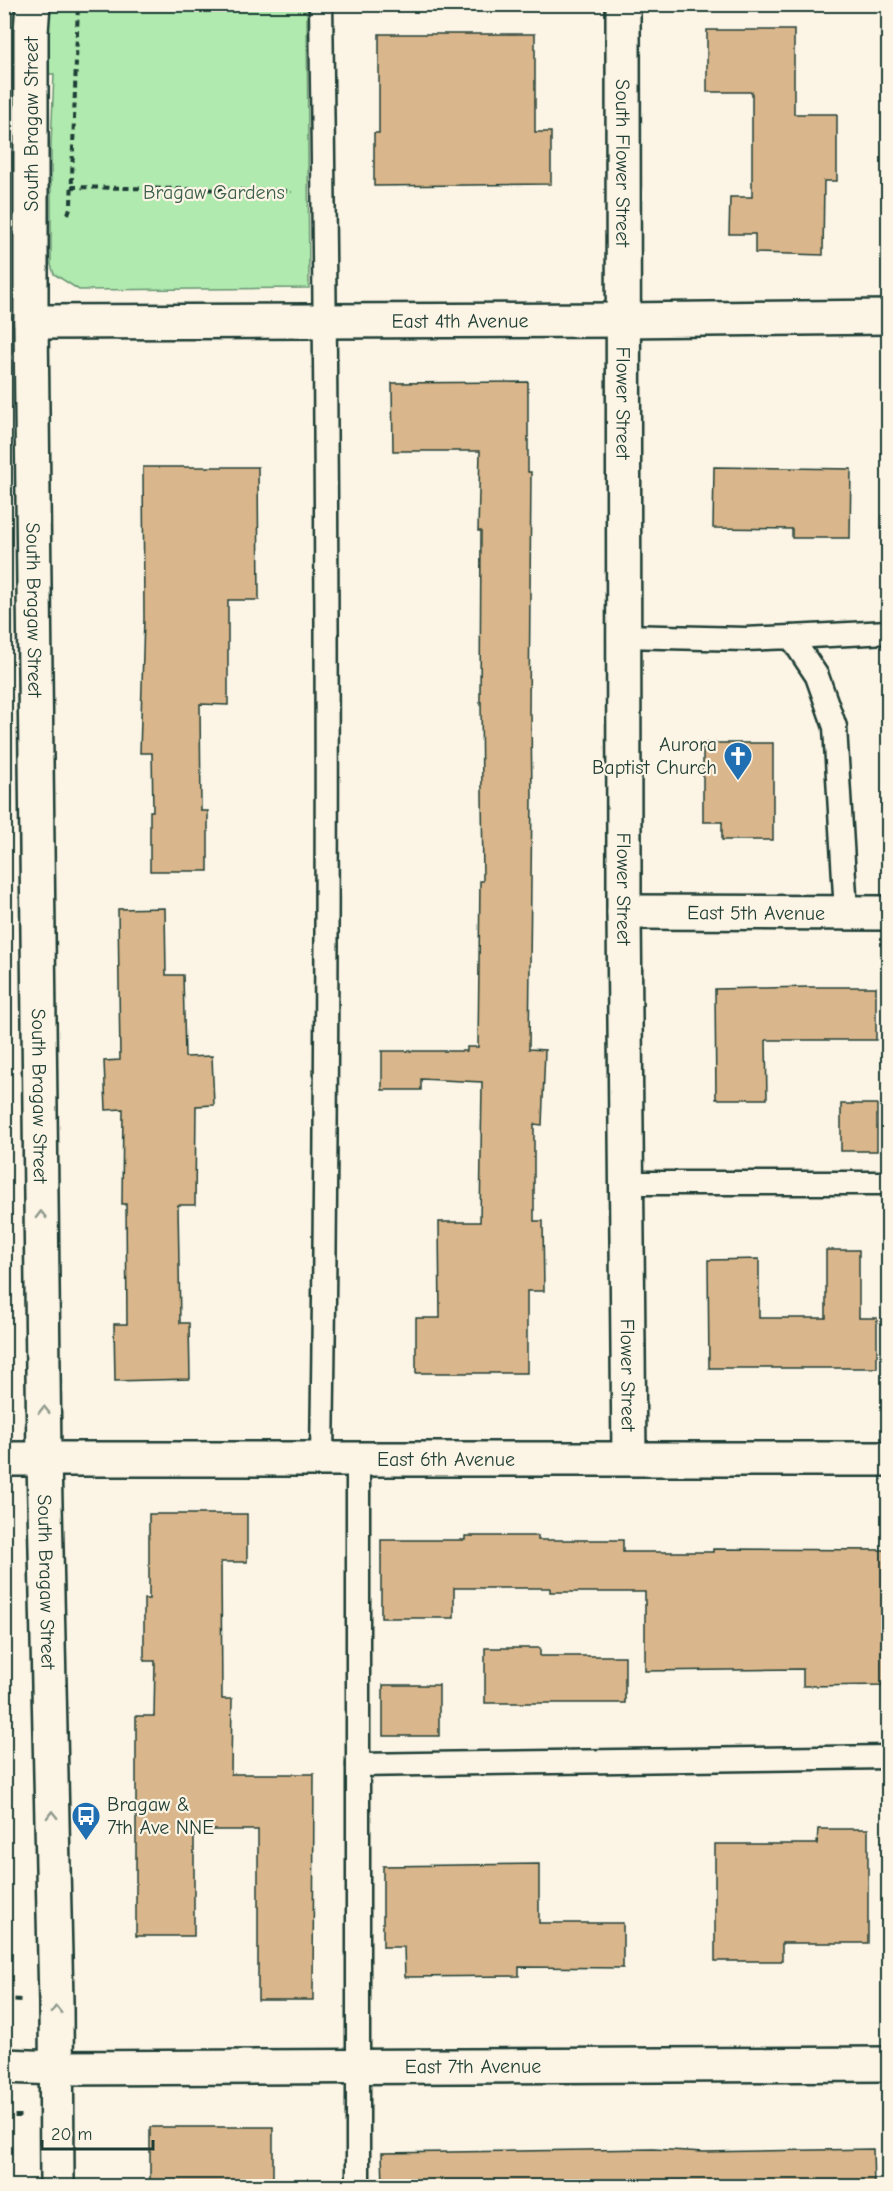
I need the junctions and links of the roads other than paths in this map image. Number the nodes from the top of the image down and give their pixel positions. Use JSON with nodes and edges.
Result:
{"nodes":[{"id":1,"x":33,"y":4,"type":"edge"},
{"id":2,"x":321,"y":4,"type":"edge"},
{"id":3,"x":623,"y":4,"type":"edge"},
{"id":4,"x":888,"y":317,"type":"edge"},
{"id":5,"x":624,"y":320,"type":"junction"},
{"id":6,"x":325,"y":321,"type":"junction"},
{"id":7,"x":30,"y":322,"type":"junction"},
{"id":8,"x":888,"y":632,"type":"edge"},
{"id":9,"x":623,"y":636,"type":"junction"},
{"id":10,"x":791,"y":637,"type":"junction"},
{"id":11,"x":624,"y":912,"type":"junction"},
{"id":12,"x":846,"y":912,"type":"junction"},
{"id":13,"x":888,"y":913,"type":"edge"},
{"id":14,"x":627,"y":1183,"type":"junction"},
{"id":15,"x":888,"y":1183,"type":"edge"},
{"id":16,"x":358,"y":1458,"type":"junction"},
{"id":17,"x":629,"y":1458,"type":"junction"},
{"id":18,"x":4,"y":1459,"type":"edge"},
{"id":19,"x":44,"y":1459,"type":"junction"},
{"id":20,"x":322,"y":1459,"type":"junction"},
{"id":21,"x":888,"y":1459,"type":"edge"},
{"id":22,"x":888,"y":1757,"type":"edge"},
{"id":23,"x":358,"y":1765,"type":"junction"},
{"id":24,"x":888,"y":2064,"type":"edge"},
{"id":25,"x":4,"y":2066,"type":"edge"},
{"id":26,"x":358,"y":2067,"type":"junction"},
{"id":27,"x":57,"y":2068,"type":"junction"},
{"id":28,"x":57,"y":2187,"type":"edge"},
{"id":29,"x":358,"y":2187,"type":"edge"}],
"edges":[{"from":1,"to":7,"type":"street","name":"South Bragaw Street"},
{"from":2,"to":6,"type":"lane"},
{"from":3,"to":5,"type":"street","name":"South Flower Street"},
{"from":4,"to":5,"type":"street","name":"East 4th Avenue"},
{"from":5,"to":6,"type":"street","name":"East 4th Avenue"},
{"from":5,"to":9,"type":"street","name":"Flower Street"},
{"from":6,"to":7,"type":"street","name":"East 4th Avenue"},
{"from":6,"to":20,"type":"lane"},
{"from":19,"to":7,"type":"street","name":"South Bragaw Street","one_way":true},
{"from":8,"to":10,"type":"lane"},
{"from":9,"to":10,"type":"lane"},
{"from":9,"to":11,"type":"street","name":"Flower Street"},
{"from":10,"to":12,"type":"lane"},
{"from":11,"to":12,"type":"street","name":"East 5th Avenue"},
{"from":11,"to":14,"type":"street","name":"Flower Street"},
{"from":12,"to":13,"type":"street","name":"East 5th Avenue"},
{"from":14,"to":15,"type":"lane"},
{"from":14,"to":17,"type":"street","name":"Flower Street"},
{"from":16,"to":17,"type":"street","name":"East 6th Avenue"},
{"from":16,"to":20,"type":"street","name":"East 6th Avenue"},
{"from":16,"to":23,"type":"lane"},
{"from":17,"to":21,"type":"street","name":"East 6th Avenue"},
{"from":18,"to":19,"type":"street","name":"East 6th Avenue"},
{"from":19,"to":20,"type":"street","name":"East 6th Avenue"},
{"from":27,"to":19,"type":"street","name":"South Bragaw Street","one_way":true},
{"from":22,"to":23,"type":"lane"},
{"from":23,"to":26,"type":"lane"},
{"from":24,"to":26,"type":"street","name":"East 7th Avenue"},
{"from":25,"to":27,"type":"street","name":"East 7th Avenue"},
{"from":26,"to":27,"type":"street","name":"East 7th Avenue"},
{"from":26,"to":29,"type":"lane"},
{"from":27,"to":28,"type":"street","name":"South Bragaw Street"}]}
